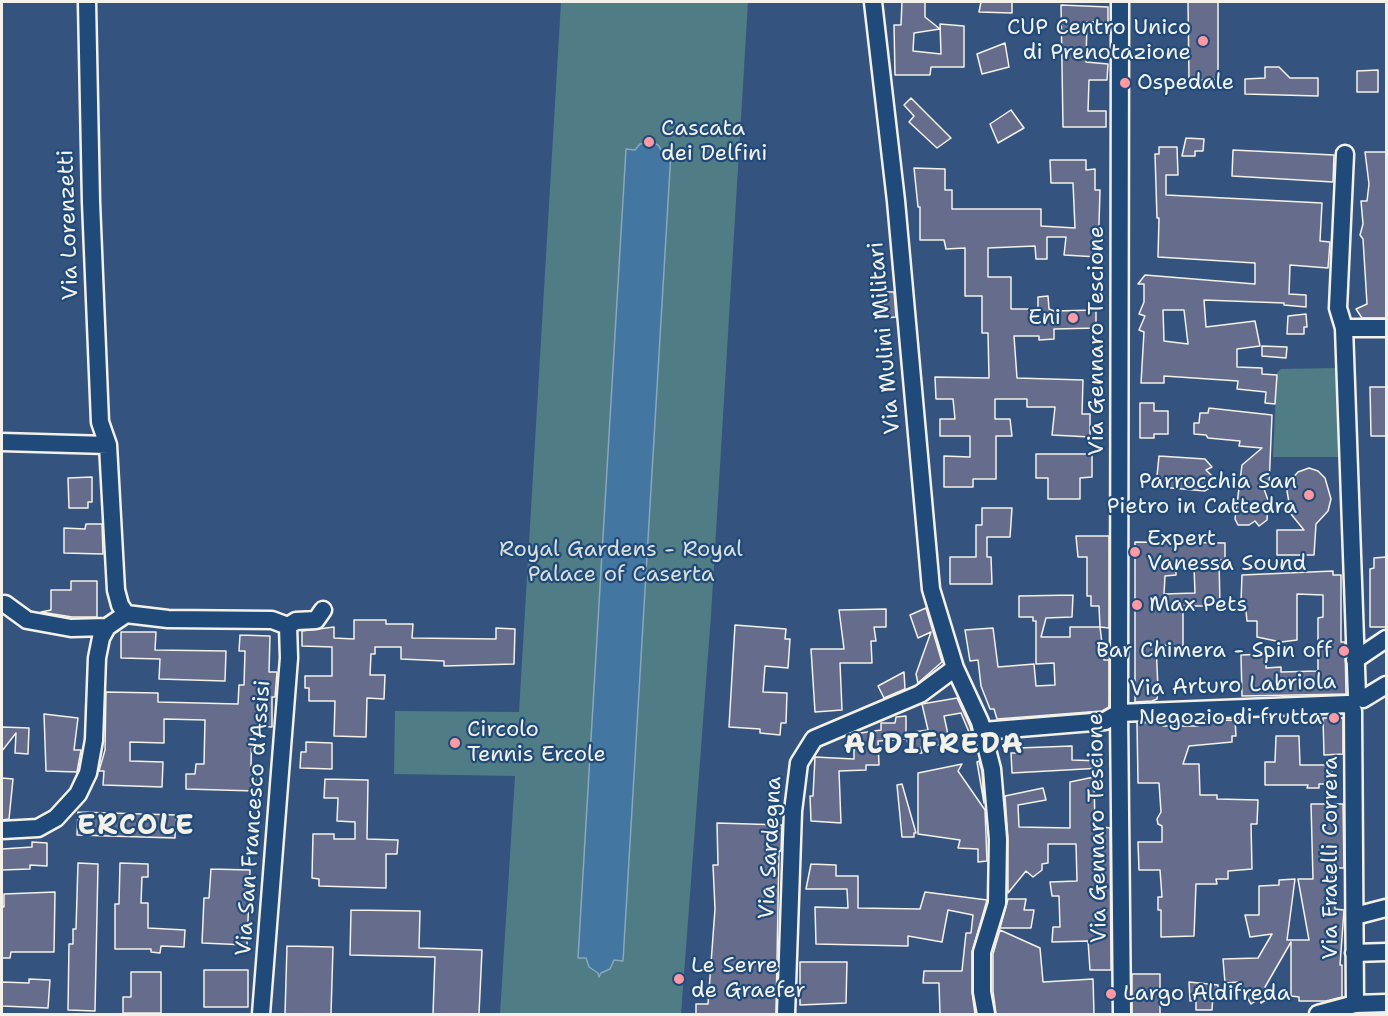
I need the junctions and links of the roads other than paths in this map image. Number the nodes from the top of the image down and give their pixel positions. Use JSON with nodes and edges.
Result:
{"nodes":[{"id":1,"x":87,"y":2,"type":"edge"},
{"id":2,"x":873,"y":2,"type":"edge"},
{"id":3,"x":1120,"y":2,"type":"edge"},
{"id":4,"x":1345,"y":154,"type":"dead end"},
{"id":5,"x":1344,"y":328,"type":"junction"},
{"id":6,"x":1386,"y":328,"type":"edge"},
{"id":7,"x":2,"y":442,"type":"edge"},
{"id":8,"x":108,"y":445,"type":"junction"},
{"id":9,"x":5,"y":604,"type":"dead end"},
{"id":10,"x":323,"y":610,"type":"dead end"},
{"id":11,"x":126,"y":614,"type":"junction"},
{"id":12,"x":288,"y":626,"type":"junction"},
{"id":13,"x":107,"y":627,"type":"junction"},
{"id":14,"x":1386,"y":639,"type":"edge"},
{"id":15,"x":1355,"y":660,"type":"junction"},
{"id":16,"x":955,"y":668,"type":"junction"},
{"id":17,"x":1386,"y":685,"type":"edge"},
{"id":18,"x":1355,"y":703,"type":"junction"},
{"id":19,"x":1119,"y":713,"type":"junction"},
{"id":20,"x":983,"y":731,"type":"junction"},
{"id":21,"x":2,"y":830,"type":"edge"},
{"id":22,"x":1386,"y":909,"type":"edge"},
{"id":23,"x":1355,"y":916,"type":"junction"},
{"id":24,"x":1386,"y":952,"type":"edge"},
{"id":25,"x":1354,"y":953,"type":"junction"},
{"id":26,"x":1386,"y":1003,"type":"edge"},
{"id":27,"x":1355,"y":1004,"type":"junction"},
{"id":28,"x":261,"y":1014,"type":"edge"},
{"id":29,"x":786,"y":1014,"type":"edge"},
{"id":30,"x":986,"y":1014,"type":"edge"},
{"id":31,"x":1122,"y":1014,"type":"edge"},
{"id":32,"x":1318,"y":1014,"type":"edge"}],
"edges":[{"from":1,"to":8,"type":"street","name":"Via Lorenzetti"},
{"from":2,"to":16,"type":"street","name":"Via Mulini Militari"},
{"from":3,"to":19,"type":"street","name":"Via Gennaro Tescione"},
{"from":4,"to":5,"type":"street","name":"Via Fratelli Correra"},
{"from":5,"to":6,"type":"street"},
{"from":5,"to":15,"type":"street","name":"Via Fratelli Correra"},
{"from":7,"to":8,"type":"street"},
{"from":8,"to":11,"type":"street","name":"Via Lorenzetti"},
{"from":9,"to":13,"type":"street"},
{"from":10,"to":12,"type":"street"},
{"from":11,"to":12,"type":"street"},
{"from":11,"to":13,"type":"street"},
{"from":12,"to":28,"type":"street","name":"Via San Francesco d'Assisi"},
{"from":13,"to":21,"type":"street"},
{"from":14,"to":15,"type":"street"},
{"from":15,"to":18,"type":"street","name":"Via Fratelli Correra"},
{"from":16,"to":20,"type":"street","name":"Via Mulini Militari"},
{"from":16,"to":29,"type":"street","name":"Via Sardegna"},
{"from":17,"to":18,"type":"street"},
{"from":18,"to":19,"type":"street","name":"Via Arturo Labriola"},
{"from":18,"to":23,"type":"street","name":"Via Fratelli Correra"},
{"from":19,"to":20,"type":"street","name":"Via Arturo Labriola"},
{"from":19,"to":31,"type":"street","name":"Via Gennaro Tescione"},
{"from":20,"to":30,"type":"street","name":"Via Mulini Militari"},
{"from":22,"to":23,"type":"street"},
{"from":23,"to":25,"type":"street","name":"Via Fratelli Correra"},
{"from":24,"to":25,"type":"street"},
{"from":25,"to":27,"type":"street","name":"Via Fratelli Correra"},
{"from":26,"to":27,"type":"street"},
{"from":27,"to":32,"type":"street"}]}
